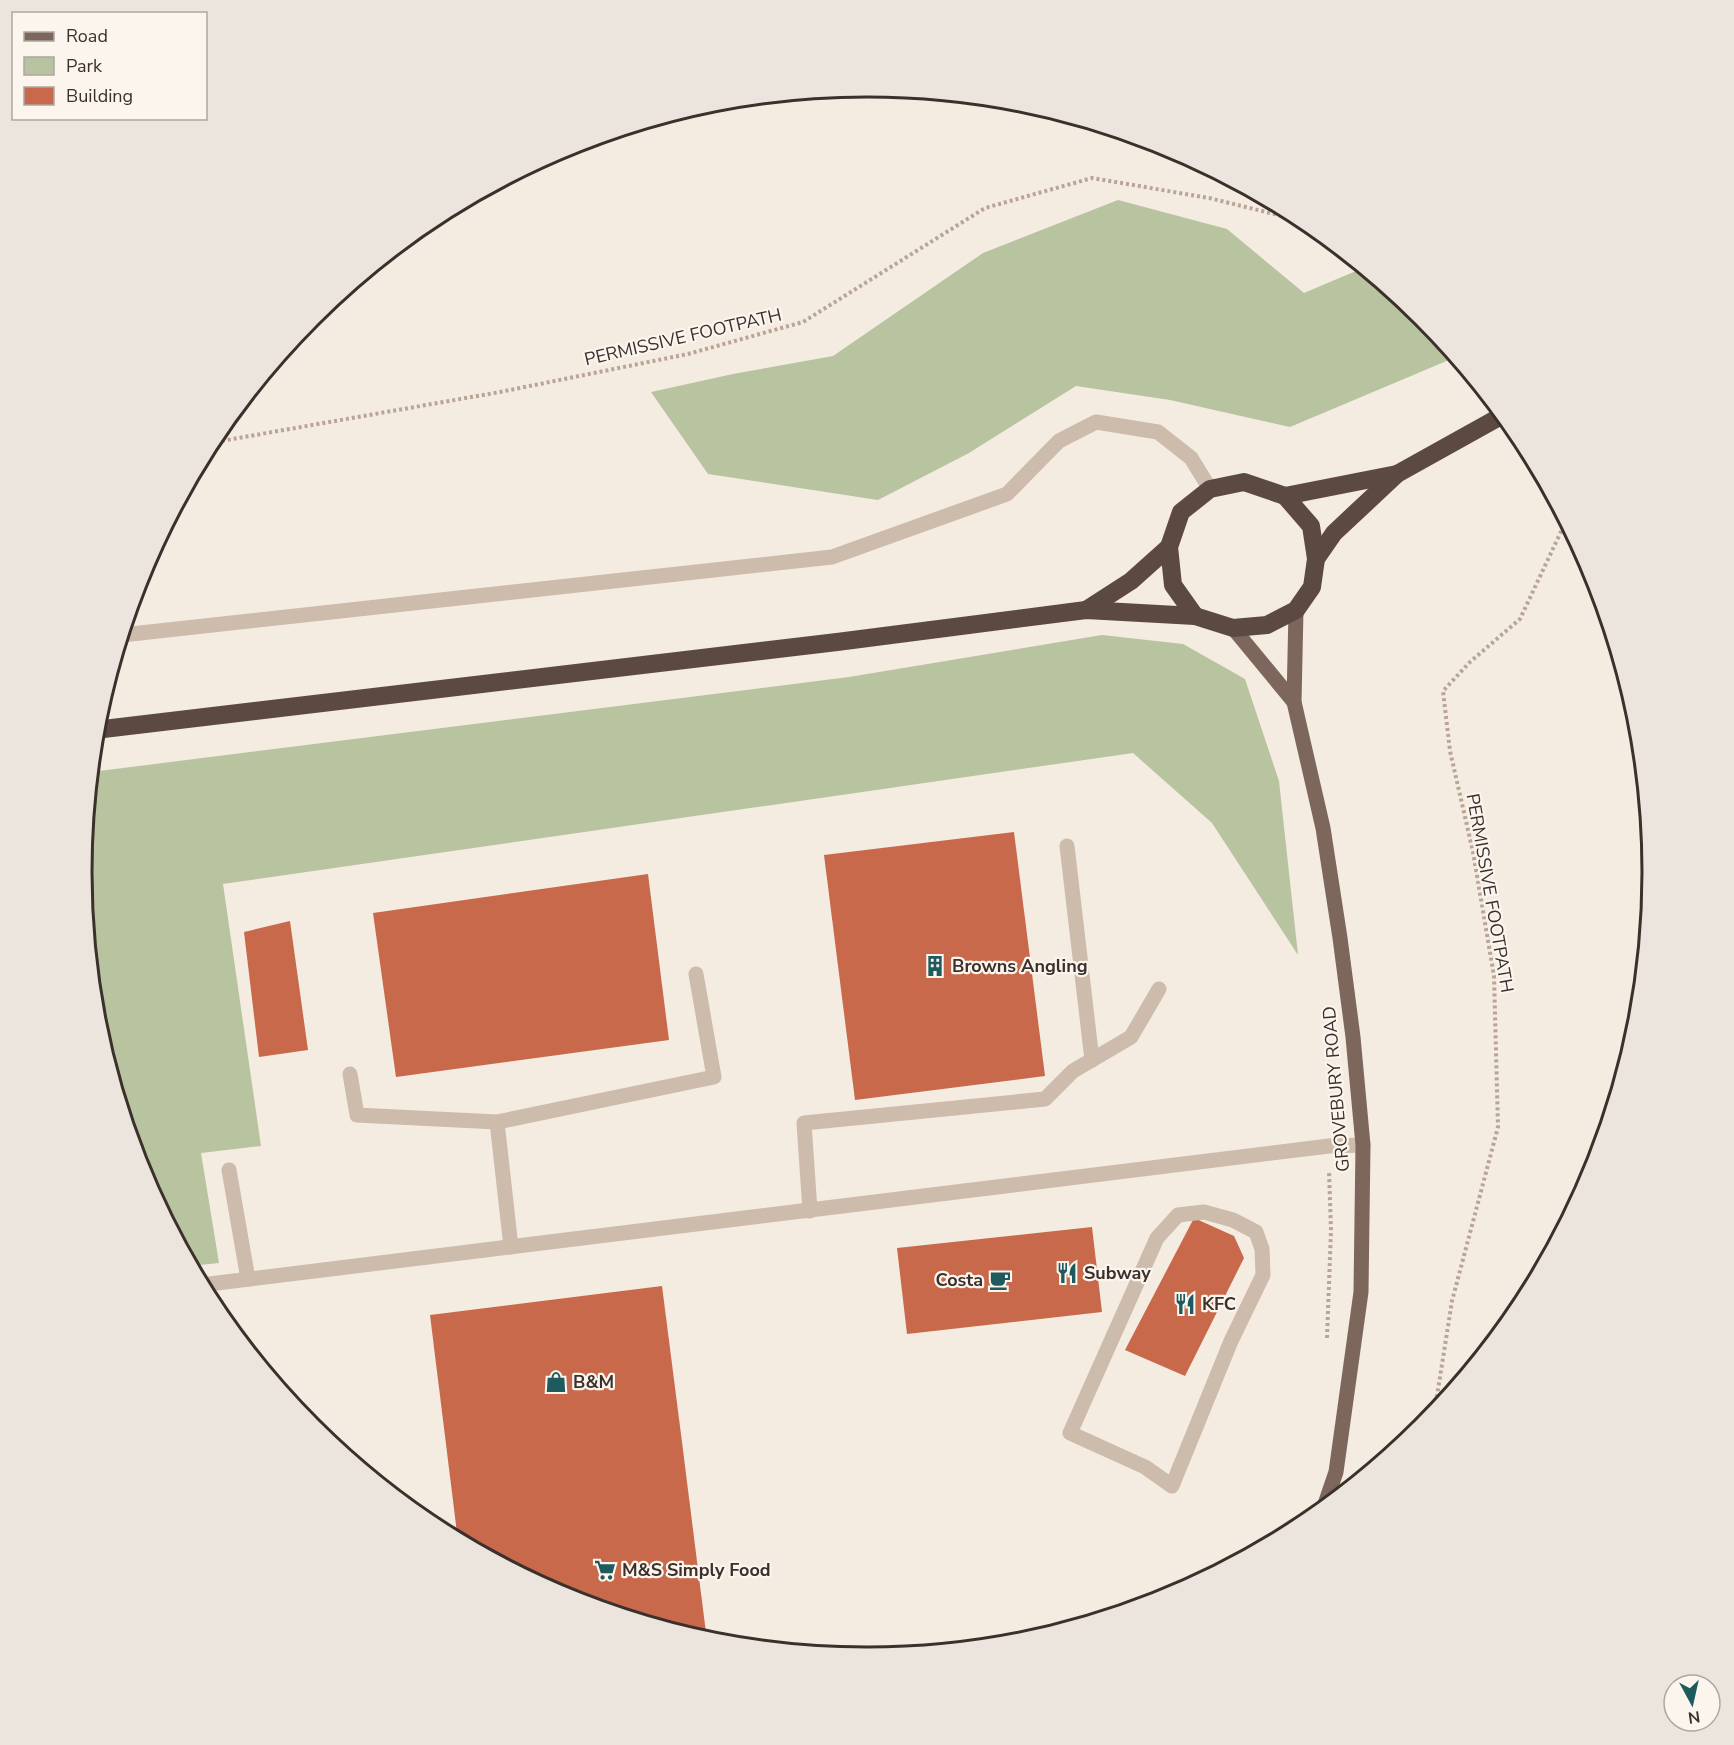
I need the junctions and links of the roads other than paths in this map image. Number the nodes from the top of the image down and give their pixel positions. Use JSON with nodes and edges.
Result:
{"nodes":[{"id":1,"x":1496,"y":419,"type":"edge"},
{"id":2,"x":1397,"y":474,"type":"junction"},
{"id":3,"x":1210,"y":489,"type":"junction"},
{"id":4,"x":1285,"y":496,"type":"junction"},
{"id":5,"x":1169,"y":548,"type":"junction"},
{"id":6,"x":1316,"y":560,"type":"junction"},
{"id":7,"x":1086,"y":610,"type":"junction"},
{"id":8,"x":1296,"y":610,"type":"junction"},
{"id":9,"x":1195,"y":616,"type":"junction"},
{"id":10,"x":1233,"y":628,"type":"junction"},
{"id":11,"x":130,"y":634,"type":"edge"},
{"id":12,"x":1294,"y":702,"type":"junction"},
{"id":13,"x":105,"y":729,"type":"edge"},
{"id":14,"x":1067,"y":846,"type":"dead end"},
{"id":15,"x":696,"y":974,"type":"dead end"},
{"id":16,"x":1159,"y":990,"type":"dead end"},
{"id":17,"x":1092,"y":1060,"type":"junction"},
{"id":18,"x":350,"y":1074,"type":"dead end"},
{"id":19,"x":497,"y":1122,"type":"junction"},
{"id":20,"x":1363,"y":1145,"type":"junction"},
{"id":21,"x":229,"y":1170,"type":"dead end"},
{"id":22,"x":810,"y":1211,"type":"junction"},
{"id":23,"x":511,"y":1247,"type":"junction"},
{"id":24,"x":248,"y":1279,"type":"junction"},
{"id":25,"x":210,"y":1284,"type":"edge"},
{"id":26,"x":1070,"y":1433,"type":"joint"},
{"id":27,"x":1328,"y":1496,"type":"edge"}],
"edges":[{"from":1,"to":2,"type":"highway"},
{"from":2,"to":4,"type":"highway"},
{"from":2,"to":6,"type":"highway"},
{"from":3,"to":4,"type":"highway"},
{"from":3,"to":5,"type":"highway"},
{"from":3,"to":11,"type":"street"},
{"from":4,"to":6,"type":"highway"},
{"from":5,"to":7,"type":"highway"},
{"from":5,"to":9,"type":"highway"},
{"from":6,"to":8,"type":"highway"},
{"from":7,"to":9,"type":"highway"},
{"from":7,"to":13,"type":"highway"},
{"from":8,"to":10,"type":"highway"},
{"from":8,"to":12,"type":"main road","name":"GROVEBURY ROAD"},
{"from":9,"to":10,"type":"highway"},
{"from":10,"to":12,"type":"main road","name":"GROVEBURY ROAD"},
{"from":12,"to":20,"type":"main road","name":"GROVEBURY ROAD"},
{"from":14,"to":17,"type":"street"},
{"from":15,"to":19,"type":"street"},
{"from":16,"to":17,"type":"street"},
{"from":17,"to":22,"type":"street"},
{"from":18,"to":19,"type":"street"},
{"from":19,"to":23,"type":"street"},
{"from":20,"to":22,"type":"street"},
{"from":20,"to":27,"type":"main road","name":"GROVEBURY ROAD"},
{"from":21,"to":24,"type":"street"},
{"from":22,"to":23,"type":"street"},
{"from":23,"to":24,"type":"street"},
{"from":24,"to":25,"type":"street"},
{"from":26,"to":26,"type":"street"}]}
